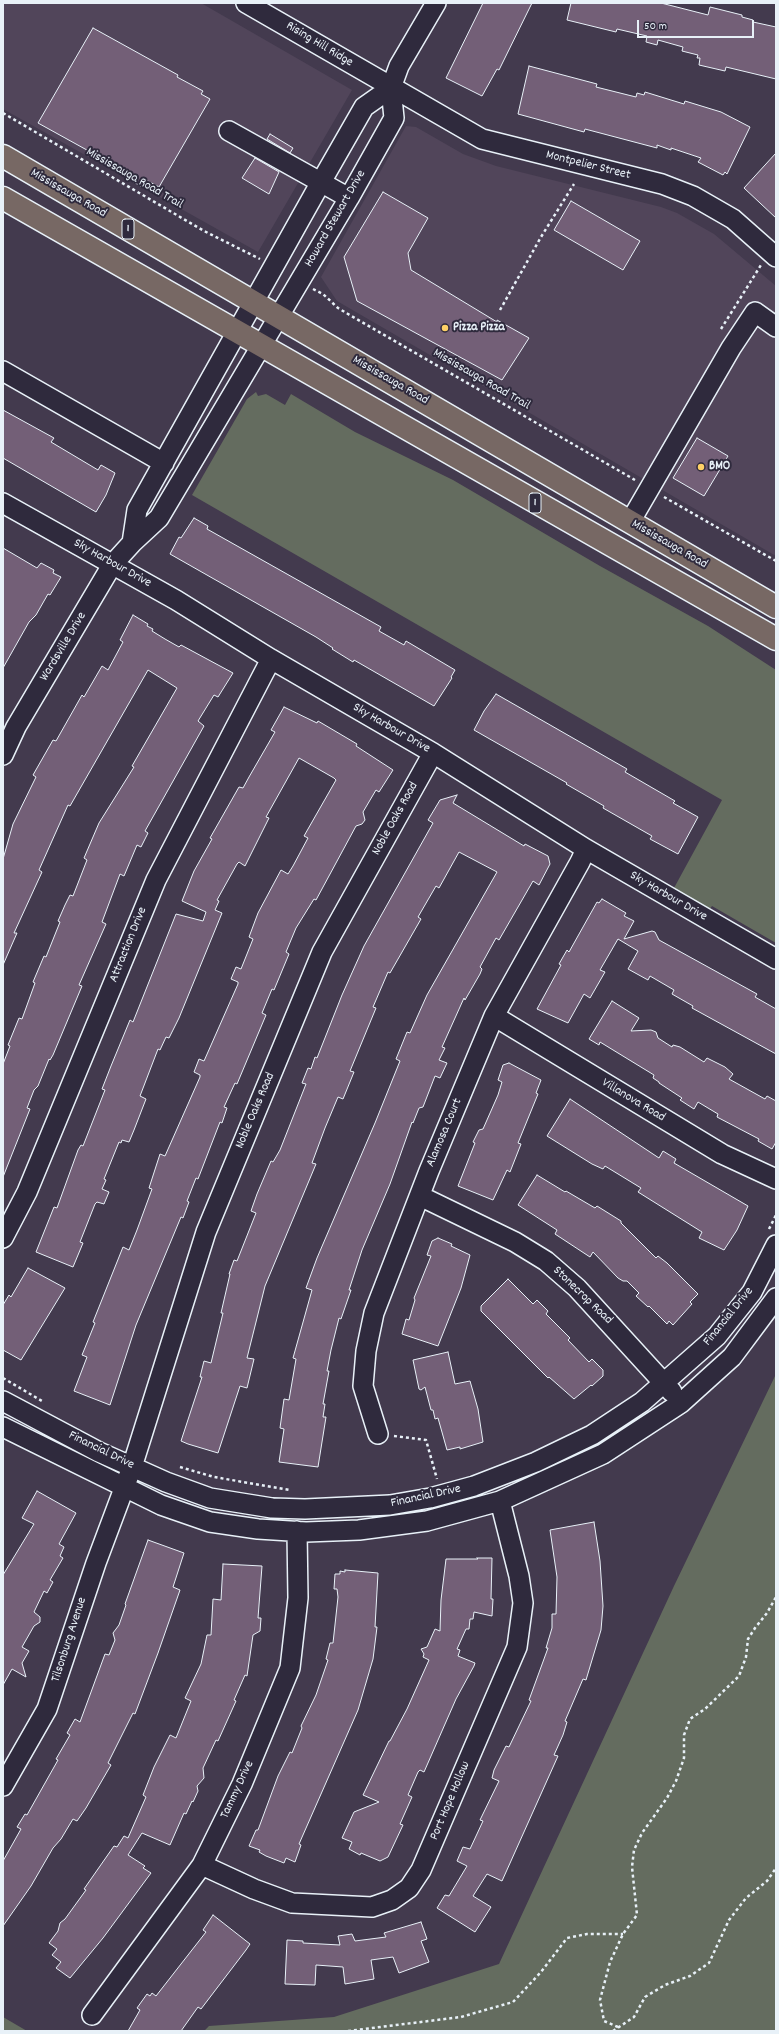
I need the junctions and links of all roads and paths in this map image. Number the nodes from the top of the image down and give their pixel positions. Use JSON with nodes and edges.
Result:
{"nodes":[{"id":1,"x":246,"y":3,"type":"edge"},
{"id":2,"x":436,"y":3,"type":"edge"},
{"id":3,"x":391,"y":88,"type":"junction"},
{"id":4,"x":3,"y":114,"type":"edge"},
{"id":5,"x":229,"y":130,"type":"dead end"},
{"id":6,"x":3,"y":156,"type":"edge"},
{"id":7,"x":321,"y":182,"type":"junction"},
{"id":8,"x":574,"y":184,"type":"dead end"},
{"id":9,"x":3,"y":198,"type":"edge"},
{"id":10,"x":348,"y":198,"type":"junction"},
{"id":11,"x":258,"y":257,"type":"dead end"},
{"id":12,"x":776,"y":257,"type":"edge"},
{"id":13,"x":317,"y":291,"type":"dead end"},
{"id":14,"x":254,"y":302,"type":"junction"},
{"id":15,"x":500,"y":310,"type":"dead end"},
{"id":16,"x":279,"y":317,"type":"junction"},
{"id":17,"x":776,"y":327,"type":"edge"},
{"id":18,"x":236,"y":332,"type":"junction"},
{"id":19,"x":261,"y":346,"type":"junction"},
{"id":20,"x":3,"y":371,"type":"edge"},
{"id":21,"x":164,"y":463,"type":"junction"},
{"id":22,"x":638,"y":482,"type":"dead end"},
{"id":23,"x":668,"y":499,"type":"dead end"},
{"id":24,"x":3,"y":502,"type":"edge"},
{"id":25,"x":630,"y":522,"type":"junction"},
{"id":26,"x":132,"y":543,"type":"junction"},
{"id":27,"x":776,"y":561,"type":"edge"},
{"id":28,"x":112,"y":565,"type":"junction"},
{"id":29,"x":776,"y":607,"type":"edge"},
{"id":30,"x":776,"y":639,"type":"edge"},
{"id":31,"x":271,"y":659,"type":"junction"},
{"id":32,"x":10,"y":724,"type":"edge"},
{"id":33,"x":433,"y":753,"type":"junction"},
{"id":34,"x":3,"y":755,"type":"edge"},
{"id":35,"x":586,"y":849,"type":"junction"},
{"id":36,"x":776,"y":960,"type":"edge"},
{"id":37,"x":494,"y":1016,"type":"junction"},
{"id":38,"x":776,"y":1179,"type":"edge"},
{"id":39,"x":420,"y":1196,"type":"junction"},
{"id":40,"x":776,"y":1215,"type":"edge"},
{"id":41,"x":3,"y":1238,"type":"edge"},
{"id":42,"x":772,"y":1239,"type":"edge"},
{"id":43,"x":776,"y":1298,"type":"edge"},
{"id":44,"x":664,"y":1383,"type":"junction"},
{"id":45,"x":3,"y":1401,"type":"edge"},
{"id":46,"x":681,"y":1403,"type":"junction"},
{"id":47,"x":3,"y":1427,"type":"edge"},
{"id":48,"x":378,"y":1434,"type":"joint"},
{"id":49,"x":173,"y":1465,"type":"dead end"},
{"id":50,"x":132,"y":1467,"type":"junction"},
{"id":51,"x":438,"y":1483,"type":"dead end"},
{"id":52,"x":124,"y":1488,"type":"junction"},
{"id":53,"x":295,"y":1491,"type":"dead end"},
{"id":54,"x":500,"y":1501,"type":"junction"},
{"id":55,"x":297,"y":1532,"type":"junction"},
{"id":56,"x":776,"y":1597,"type":"edge"},
{"id":57,"x":3,"y":1786,"type":"edge"},
{"id":58,"x":202,"y":1865,"type":"junction"},
{"id":59,"x":776,"y":1868,"type":"edge"},
{"id":60,"x":623,"y":1934,"type":"junction"},
{"id":61,"x":92,"y":2015,"type":"dead end"},
{"id":62,"x":618,"y":2027,"type":"junction"},
{"id":63,"x":348,"y":2031,"type":"edge"},
{"id":64,"x":614,"y":2031,"type":"edge"}],
"edges":[{"from":1,"to":3,"type":"street","name":"Rising Hill Ridge"},
{"from":2,"to":3,"type":"street","name":"Howard Stewart Drive"},
{"from":3,"to":7,"type":"street"},
{"from":3,"to":10,"type":"street","name":"Howard Stewart Drive"},
{"from":3,"to":12,"type":"street","name":"Montpelier Street"},
{"from":4,"to":11,"type":"path","name":"Mississauga Road Trail"},
{"from":5,"to":7,"type":"street"},
{"from":6,"to":14,"type":"main road","name":"Mississauga Road","number":"1"},
{"from":7,"to":10,"type":"street"},
{"from":7,"to":14,"type":"street"},
{"from":8,"to":15,"type":"path"},
{"from":9,"to":18,"type":"main road","number":"1"},
{"from":10,"to":16,"type":"street","name":"Howard Stewart Drive"},
{"from":13,"to":22,"type":"path","name":"Mississauga Road Trail"},
{"from":14,"to":16,"type":"main road","name":"Mississauga Road","number":"1"},
{"from":14,"to":18,"type":"street"},
{"from":16,"to":19,"type":"street","name":"Howard Stewart Drive"},
{"from":16,"to":25,"type":"main road","name":"Mississauga Road","number":"1"},
{"from":17,"to":25,"type":"street"},
{"from":18,"to":19,"type":"main road","number":"1"},
{"from":18,"to":21,"type":"street"},
{"from":19,"to":26,"type":"street","name":"Wardsville Drive"},
{"from":19,"to":30,"type":"main road","number":"1"},
{"from":20,"to":21,"type":"street"},
{"from":21,"to":26,"type":"street"},
{"from":23,"to":27,"type":"path"},
{"from":24,"to":28,"type":"street","name":"Sky Harbour Drive"},
{"from":25,"to":29,"type":"main road","name":"Mississauga Road","number":"1"},
{"from":26,"to":28,"type":"street","name":"Wardsville Drive"},
{"from":28,"to":31,"type":"street","name":"Sky Harbour Drive"},
{"from":28,"to":32,"type":"street","name":"Wardsville Drive"},
{"from":31,"to":33,"type":"street","name":"Sky Harbour Drive"},
{"from":31,"to":41,"type":"street","name":"Attraction Drive"},
{"from":32,"to":34,"type":"street","name":"Wardsville Drive"},
{"from":33,"to":35,"type":"street","name":"Sky Harbour Drive"},
{"from":33,"to":50,"type":"street","name":"Noble Oaks Road"},
{"from":35,"to":36,"type":"street","name":"Sky Harbour Drive"},
{"from":35,"to":37,"type":"street","name":"Alamosa Court"},
{"from":37,"to":38,"type":"street","name":"Villanova Road"},
{"from":37,"to":39,"type":"street","name":"Alamosa Court"},
{"from":39,"to":44,"type":"street","name":"Stonecrop Road"},
{"from":39,"to":48,"type":"street","name":"Alamosa Court"},
{"from":40,"to":42,"type":"path"},
{"from":42,"to":44,"type":"street","name":"Financial Drive"},
{"from":43,"to":46,"type":"street","name":"Financial Drive"},
{"from":44,"to":46,"type":"street","name":"Stonecrop Road"},
{"from":44,"to":50,"type":"street","name":"Financial Drive"},
{"from":45,"to":50,"type":"street","name":"Financial Drive"},
{"from":46,"to":54,"type":"street","name":"Financial Drive"},
{"from":47,"to":52,"type":"street","name":"Financial Drive"},
{"from":48,"to":51,"type":"path"},
{"from":49,"to":53,"type":"path"},
{"from":50,"to":52,"type":"street","name":"Noble Oaks Road"},
{"from":52,"to":55,"type":"street","name":"Financial Drive"},
{"from":52,"to":57,"type":"street","name":"Tilsonburg Avenue"},
{"from":54,"to":55,"type":"street","name":"Financial Drive"},
{"from":54,"to":58,"type":"street","name":"Port Hope Hollow"},
{"from":55,"to":58,"type":"street","name":"Tammy Drive"},
{"from":56,"to":60,"type":"path"},
{"from":58,"to":61,"type":"street","name":"Tammy Drive"},
{"from":59,"to":62,"type":"path"},
{"from":60,"to":62,"type":"path"},
{"from":60,"to":63,"type":"path"},
{"from":62,"to":64,"type":"path"}]}
